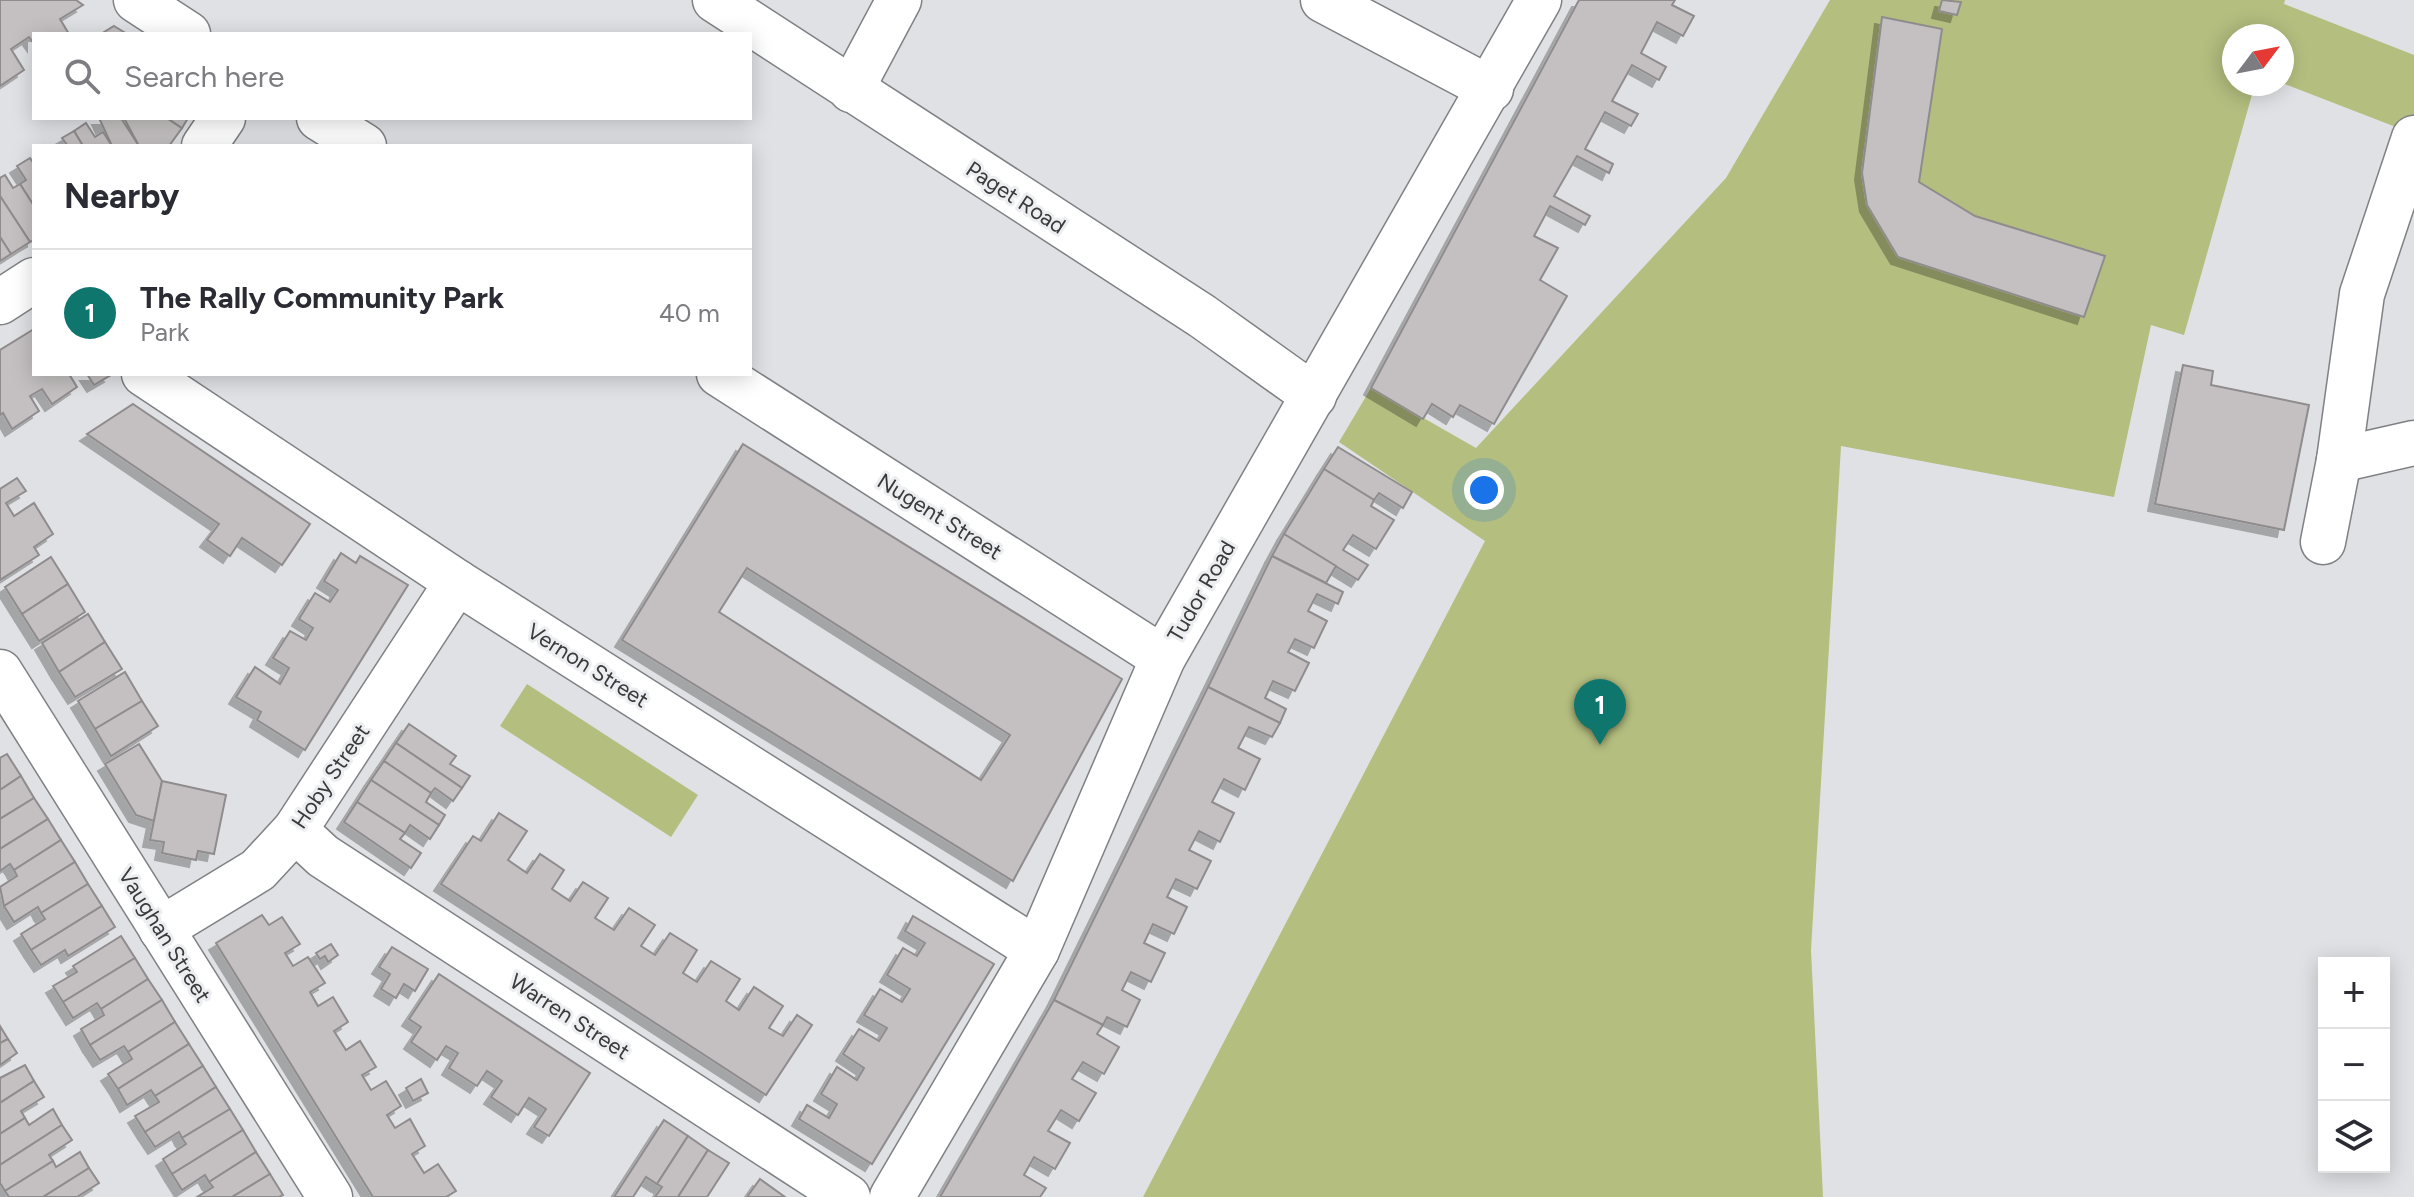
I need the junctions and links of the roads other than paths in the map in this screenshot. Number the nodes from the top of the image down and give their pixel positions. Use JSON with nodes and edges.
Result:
{"nodes":[{"id":1,"x":136,"y":0,"type":"edge"},
{"id":2,"x":715,"y":0,"type":"edge"},
{"id":3,"x":899,"y":0,"type":"edge"},
{"id":4,"x":1323,"y":0,"type":"edge"},
{"id":5,"x":1539,"y":0,"type":"edge"},
{"id":6,"x":185,"y":32,"type":"edge"},
{"id":7,"x":1491,"y":89,"type":"junction"},
{"id":8,"x":851,"y":90,"type":"junction"},
{"id":9,"x":222,"y":120,"type":"edge"},
{"id":10,"x":322,"y":120,"type":"edge"},
{"id":11,"x":2414,"y":138,"type":"edge"},
{"id":12,"x":205,"y":144,"type":"edge"},
{"id":13,"x":361,"y":144,"type":"edge"},
{"id":14,"x":32,"y":281,"type":"edge"},
{"id":15,"x":0,"y":302,"type":"edge"},
{"id":16,"x":147,"y":376,"type":"edge"},
{"id":17,"x":722,"y":376,"type":"edge"},
{"id":18,"x":1314,"y":396,"type":"junction"},
{"id":19,"x":2414,"y":443,"type":"edge"},
{"id":20,"x":2339,"y":460,"type":"junction"},
{"id":21,"x":2323,"y":542,"type":"dead end"},
{"id":22,"x":457,"y":582,"type":"junction"},
{"id":23,"x":1163,"y":658,"type":"junction"},
{"id":24,"x":0,"y":672,"type":"edge"},
{"id":25,"x":295,"y":830,"type":"junction"},
{"id":26,"x":161,"y":929,"type":"junction"},
{"id":27,"x":1037,"y":950,"type":"junction"},
{"id":28,"x":330,"y":1197,"type":"edge"},
{"id":29,"x":848,"y":1197,"type":"edge"},
{"id":30,"x":892,"y":1197,"type":"edge"}],
"edges":[{"from":1,"to":6,"type":"street"},
{"from":2,"to":8,"type":"street","name":"Paget Road"},
{"from":3,"to":8,"type":"street"},
{"from":4,"to":7,"type":"street"},
{"from":5,"to":7,"type":"street","name":"Tudor Road"},
{"from":7,"to":18,"type":"street","name":"Tudor Road"},
{"from":8,"to":18,"type":"street","name":"Paget Road"},
{"from":9,"to":12,"type":"street"},
{"from":10,"to":13,"type":"street"},
{"from":11,"to":20,"type":"street"},
{"from":14,"to":15,"type":"street"},
{"from":16,"to":22,"type":"street","name":"Vernon Street"},
{"from":17,"to":23,"type":"street","name":"Nugent Street"},
{"from":18,"to":23,"type":"street","name":"Tudor Road"},
{"from":19,"to":20,"type":"street"},
{"from":20,"to":21,"type":"street"},
{"from":22,"to":25,"type":"street","name":"Hoby Street"},
{"from":22,"to":27,"type":"street","name":"Vernon Street"},
{"from":23,"to":27,"type":"street","name":"Tudor Road"},
{"from":24,"to":26,"type":"street","name":"Vaughan Street"},
{"from":25,"to":26,"type":"street","name":"Hoby Street"},
{"from":25,"to":29,"type":"street","name":"Warren Street"},
{"from":26,"to":28,"type":"street","name":"Vaughan Street"},
{"from":27,"to":30,"type":"street","name":"Tudor Road"}]}
